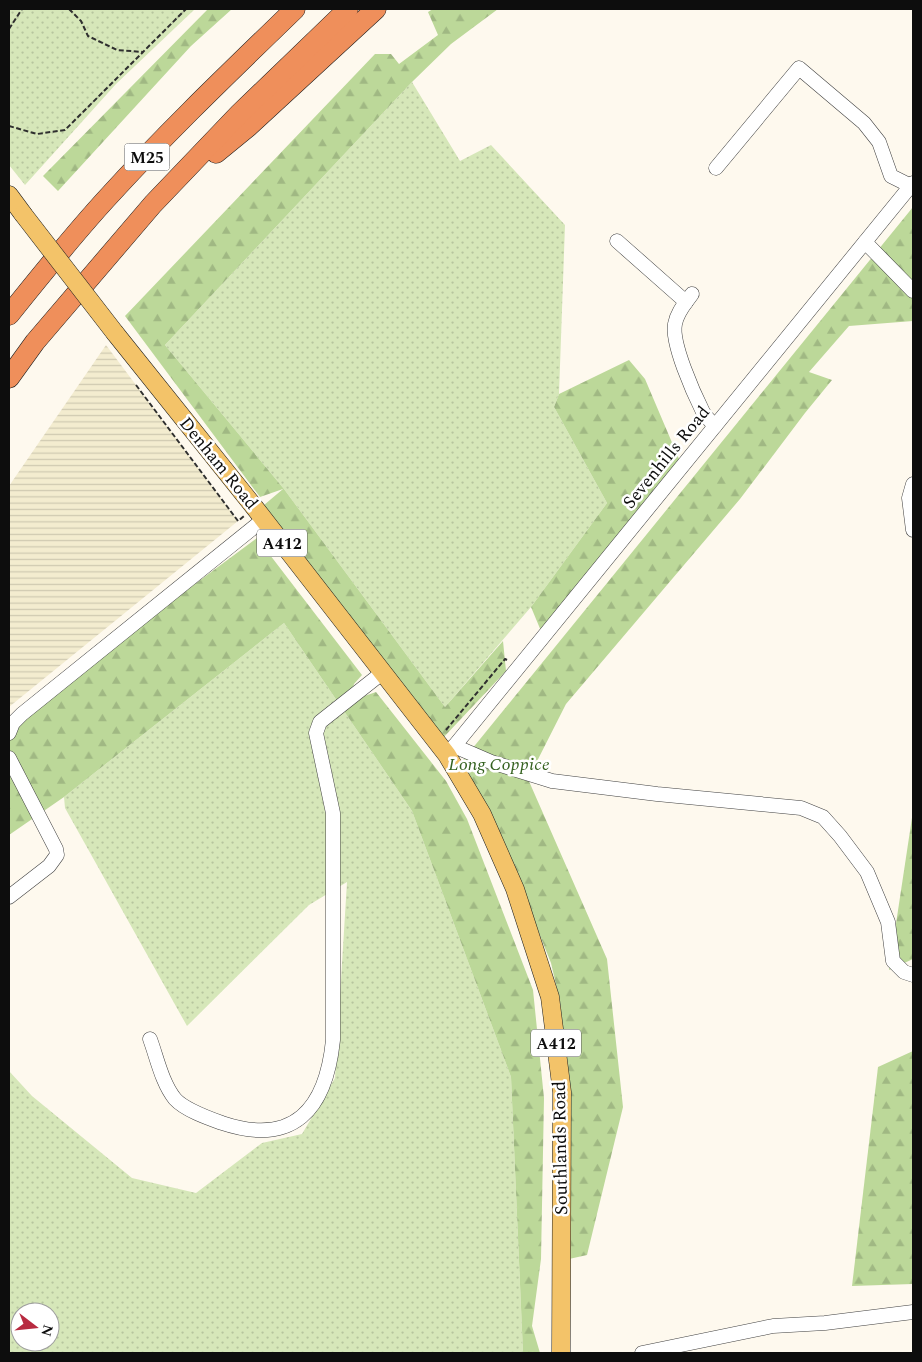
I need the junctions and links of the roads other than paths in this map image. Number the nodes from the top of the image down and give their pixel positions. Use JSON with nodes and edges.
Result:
{"nodes":[{"id":1,"x":295,"y":9,"type":"edge"},
{"id":2,"x":348,"y":9,"type":"edge"},
{"id":3,"x":376,"y":9,"type":"edge"},
{"id":4,"x":716,"y":168,"type":"dead end"},
{"id":5,"x":912,"y":184,"type":"edge"},
{"id":6,"x":9,"y":195,"type":"edge"},
{"id":7,"x":153,"y":204,"type":"junction"},
{"id":8,"x":617,"y":241,"type":"dead end"},
{"id":9,"x":865,"y":242,"type":"junction"},
{"id":10,"x":913,"y":291,"type":"edge"},
{"id":11,"x":9,"y":316,"type":"edge"},
{"id":12,"x":9,"y":378,"type":"edge"},
{"id":13,"x":715,"y":426,"type":"junction"},
{"id":14,"x":913,"y":484,"type":"edge"},
{"id":15,"x":264,"y":519,"type":"junction"},
{"id":16,"x":913,"y":530,"type":"edge"},
{"id":17,"x":382,"y":672,"type":"junction"},
{"id":18,"x":9,"y":733,"type":"edge"},
{"id":19,"x":451,"y":750,"type":"junction"},
{"id":20,"x":9,"y":758,"type":"edge"},
{"id":21,"x":9,"y":897,"type":"edge"},
{"id":22,"x":913,"y":975,"type":"edge"},
{"id":23,"x":150,"y":1039,"type":"dead end"},
{"id":24,"x":913,"y":1312,"type":"edge"},
{"id":25,"x":561,"y":1353,"type":"edge"},
{"id":26,"x":642,"y":1353,"type":"edge"}],
"edges":[{"from":1,"to":11,"type":"highway","number":"M25"},
{"from":2,"to":7,"type":"highway","number":"M25"},
{"from":3,"to":7,"type":"highway","number":"M25"},
{"from":4,"to":5,"type":"street"},
{"from":5,"to":9,"type":"street","name":"Sevenhills Road"},
{"from":6,"to":15,"type":"main road","name":"Denham Road","number":"A412","bridge":true},
{"from":7,"to":12,"type":"highway","number":"M25"},
{"from":8,"to":13,"type":"street"},
{"from":9,"to":10,"type":"street"},
{"from":9,"to":13,"type":"street","name":"Sevenhills Road"},
{"from":13,"to":19,"type":"street","name":"Sevenhills Road"},
{"from":14,"to":16,"type":"street"},
{"from":15,"to":17,"type":"main road","name":"Denham Road","number":"A412"},
{"from":15,"to":18,"type":"street"},
{"from":17,"to":19,"type":"main road","name":"Denham Road","number":"A412"},
{"from":17,"to":23,"type":"street"},
{"from":19,"to":22,"type":"street"},
{"from":19,"to":25,"type":"main road","name":"Southlands Road","number":"A412"},
{"from":20,"to":21,"type":"street"},
{"from":24,"to":26,"type":"street"}]}
